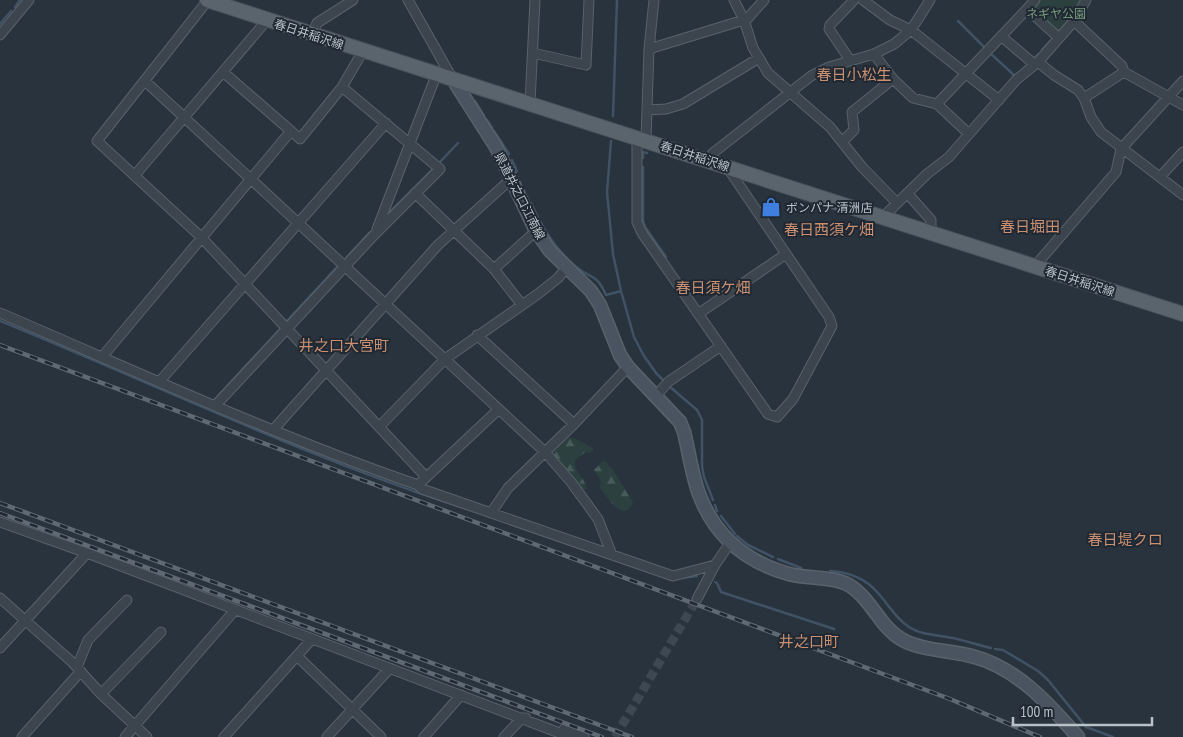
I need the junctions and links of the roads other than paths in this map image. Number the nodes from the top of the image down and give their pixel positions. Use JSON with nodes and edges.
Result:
{"nodes":[{"id":1,"x":28,"y":0,"type":"edge"},
{"id":2,"x":207,"y":0,"type":"edge"},
{"id":3,"x":353,"y":0,"type":"edge"},
{"id":4,"x":408,"y":0,"type":"edge"},
{"id":5,"x":535,"y":0,"type":"edge"},
{"id":6,"x":588,"y":0,"type":"edge"},
{"id":7,"x":654,"y":0,"type":"edge"},
{"id":8,"x":734,"y":0,"type":"edge"},
{"id":9,"x":764,"y":0,"type":"edge"},
{"id":10,"x":854,"y":0,"type":"edge"},
{"id":11,"x":863,"y":0,"type":"edge"},
{"id":12,"x":930,"y":0,"type":"edge"},
{"id":13,"x":1035,"y":0,"type":"edge"},
{"id":14,"x":1086,"y":0,"type":"edge"},
{"id":15,"x":339,"y":4,"type":"edge"},
{"id":16,"x":1026,"y":9,"type":"junction"},
{"id":17,"x":267,"y":20,"type":"junction"},
{"id":18,"x":744,"y":20,"type":"junction"},
{"id":19,"x":1074,"y":21,"type":"junction"},
{"id":20,"x":912,"y":30,"type":"junction"},
{"id":21,"x":0,"y":34,"type":"edge"},
{"id":22,"x":312,"y":35,"type":"junction"},
{"id":23,"x":1001,"y":36,"type":"junction"},
{"id":24,"x":1059,"y":38,"type":"junction"},
{"id":25,"x":649,"y":49,"type":"junction"},
{"id":26,"x":363,"y":51,"type":"junction"},
{"id":27,"x":533,"y":53,"type":"junction"},
{"id":28,"x":874,"y":54,"type":"junction"},
{"id":29,"x":759,"y":58,"type":"junction"},
{"id":30,"x":850,"y":60,"type":"junction"},
{"id":31,"x":1036,"y":63,"type":"junction"},
{"id":32,"x":223,"y":72,"type":"junction"},
{"id":33,"x":1124,"y":72,"type":"junction"},
{"id":34,"x":437,"y":73,"type":"junction"},
{"id":35,"x":965,"y":73,"type":"junction"},
{"id":36,"x":452,"y":78,"type":"junction"},
{"id":37,"x":893,"y":79,"type":"junction"},
{"id":38,"x":145,"y":81,"type":"junction"},
{"id":39,"x":1183,"y":82,"type":"edge"},
{"id":40,"x":342,"y":87,"type":"junction"},
{"id":41,"x":791,"y":92,"type":"junction"},
{"id":42,"x":1169,"y":97,"type":"junction"},
{"id":43,"x":1084,"y":98,"type":"junction"},
{"id":44,"x":999,"y":100,"type":"junction"},
{"id":45,"x":530,"y":103,"type":"junction"},
{"id":46,"x":937,"y":104,"type":"junction"},
{"id":47,"x":1183,"y":105,"type":"edge"},
{"id":48,"x":647,"y":110,"type":"junction"},
{"id":49,"x":184,"y":117,"type":"junction"},
{"id":50,"x":386,"y":123,"type":"junction"},
{"id":51,"x":291,"y":131,"type":"junction"},
{"id":52,"x":969,"y":134,"type":"junction"},
{"id":53,"x":642,"y":139,"type":"junction"},
{"id":54,"x":842,"y":142,"type":"junction"},
{"id":55,"x":410,"y":143,"type":"junction"},
{"id":56,"x":1121,"y":148,"type":"junction"},
{"id":57,"x":1183,"y":152,"type":"edge"},
{"id":58,"x":707,"y":160,"type":"junction"},
{"id":59,"x":727,"y":167,"type":"junction"},
{"id":60,"x":134,"y":175,"type":"junction"},
{"id":61,"x":1160,"y":177,"type":"junction"},
{"id":62,"x":251,"y":179,"type":"junction"},
{"id":63,"x":512,"y":179,"type":"junction"},
{"id":64,"x":415,"y":193,"type":"junction"},
{"id":65,"x":907,"y":193,"type":"junction"},
{"id":66,"x":1183,"y":195,"type":"edge"},
{"id":67,"x":897,"y":203,"type":"junction"},
{"id":68,"x":883,"y":217,"type":"junction"},
{"id":69,"x":298,"y":223,"type":"junction"},
{"id":70,"x":454,"y":230,"type":"junction"},
{"id":71,"x":536,"y":231,"type":"junction"},
{"id":72,"x":931,"y":232,"type":"junction"},
{"id":73,"x":376,"y":233,"type":"junction"},
{"id":74,"x":202,"y":237,"type":"junction"},
{"id":75,"x":786,"y":254,"type":"junction"},
{"id":76,"x":345,"y":266,"type":"junction"},
{"id":77,"x":1035,"y":266,"type":"junction"},
{"id":78,"x":567,"y":267,"type":"junction"},
{"id":79,"x":494,"y":269,"type":"junction"},
{"id":80,"x":245,"y":283,"type":"junction"},
{"id":81,"x":386,"y":304,"type":"junction"},
{"id":82,"x":522,"y":306,"type":"junction"},
{"id":83,"x":0,"y":313,"type":"edge"},
{"id":84,"x":698,"y":314,"type":"junction"},
{"id":85,"x":1183,"y":314,"type":"edge"},
{"id":86,"x":287,"y":328,"type":"junction"},
{"id":87,"x":478,"y":335,"type":"junction"},
{"id":88,"x":721,"y":346,"type":"junction"},
{"id":89,"x":102,"y":356,"type":"junction"},
{"id":90,"x":445,"y":359,"type":"junction"},
{"id":91,"x":628,"y":367,"type":"junction"},
{"id":92,"x":326,"y":370,"type":"junction"},
{"id":93,"x":160,"y":381,"type":"junction"},
{"id":94,"x":656,"y":396,"type":"junction"},
{"id":95,"x":216,"y":405,"type":"junction"},
{"id":96,"x":499,"y":409,"type":"junction"},
{"id":97,"x":574,"y":424,"type":"junction"},
{"id":98,"x":380,"y":427,"type":"junction"},
{"id":99,"x":273,"y":430,"type":"junction"},
{"id":100,"x":545,"y":452,"type":"junction"},
{"id":101,"x":426,"y":477,"type":"junction"},
{"id":102,"x":418,"y":485,"type":"junction"},
{"id":103,"x":491,"y":512,"type":"junction"},
{"id":104,"x":0,"y":522,"type":"edge"},
{"id":105,"x":730,"y":543,"type":"junction"},
{"id":106,"x":87,"y":554,"type":"junction"},
{"id":107,"x":612,"y":555,"type":"junction"},
{"id":108,"x":715,"y":565,"type":"junction"},
{"id":109,"x":0,"y":598,"type":"edge"},
{"id":110,"x":697,"y":599,"type":"tunnel mouth"},
{"id":111,"x":127,"y":600,"type":"dead end"},
{"id":112,"x":235,"y":610,"type":"junction"},
{"id":113,"x":26,"y":620,"type":"junction"},
{"id":114,"x":161,"y":632,"type":"dead end"},
{"id":115,"x":312,"y":639,"type":"junction"},
{"id":116,"x":0,"y":648,"type":"edge"},
{"id":117,"x":297,"y":656,"type":"junction"},
{"id":118,"x":390,"y":668,"type":"junction"},
{"id":119,"x":79,"y":669,"type":"junction"},
{"id":120,"x":101,"y":694,"type":"junction"},
{"id":121,"x":461,"y":695,"type":"junction"},
{"id":122,"x":352,"y":710,"type":"junction"},
{"id":123,"x":522,"y":718,"type":"junction"},
{"id":124,"x":135,"y":725,"type":"junction"},
{"id":125,"x":22,"y":737,"type":"edge"},
{"id":126,"x":125,"y":737,"type":"edge"},
{"id":127,"x":147,"y":737,"type":"edge"},
{"id":128,"x":224,"y":737,"type":"edge"},
{"id":129,"x":328,"y":737,"type":"edge"},
{"id":130,"x":381,"y":737,"type":"edge"},
{"id":131,"x":424,"y":737,"type":"edge"},
{"id":132,"x":504,"y":737,"type":"edge"},
{"id":133,"x":570,"y":737,"type":"edge"},
{"id":134,"x":584,"y":737,"type":"edge"},
{"id":135,"x":1078,"y":737,"type":"edge"}],
"edges":[{"from":1,"to":21,"type":"street"},
{"from":2,"to":17,"type":"main road","name":"春日井稲沢線"},
{"from":2,"to":38,"type":"street"},
{"from":3,"to":15,"type":"street"},
{"from":4,"to":36,"type":"street"},
{"from":5,"to":27,"type":"street"},
{"from":6,"to":27,"type":"street"},
{"from":7,"to":25,"type":"street"},
{"from":8,"to":18,"type":"street"},
{"from":9,"to":18,"type":"street"},
{"from":10,"to":30,"type":"street"},
{"from":11,"to":20,"type":"street"},
{"from":12,"to":20,"type":"street"},
{"from":13,"to":16,"type":"street"},
{"from":14,"to":19,"type":"street"},
{"from":15,"to":22,"type":"street"},
{"from":16,"to":23,"type":"street"},
{"from":16,"to":24,"type":"street"},
{"from":17,"to":22,"type":"main road","name":"春日井稲沢線"},
{"from":17,"to":32,"type":"street"},
{"from":18,"to":25,"type":"street"},
{"from":18,"to":29,"type":"street"},
{"from":19,"to":24,"type":"street"},
{"from":19,"to":33,"type":"street"},
{"from":20,"to":28,"type":"street"},
{"from":20,"to":35,"type":"street"},
{"from":22,"to":26,"type":"main road","name":"春日井稲沢線"},
{"from":23,"to":31,"type":"street"},
{"from":23,"to":35,"type":"street"},
{"from":24,"to":31,"type":"street"},
{"from":25,"to":48,"type":"street"},
{"from":26,"to":34,"type":"main road","name":"春日井稲沢線"},
{"from":26,"to":40,"type":"street"},
{"from":27,"to":45,"type":"street"},
{"from":28,"to":30,"type":"street"},
{"from":28,"to":37,"type":"street"},
{"from":29,"to":41,"type":"street"},
{"from":29,"to":48,"type":"street"},
{"from":30,"to":41,"type":"street"},
{"from":31,"to":43,"type":"street"},
{"from":31,"to":44,"type":"street"},
{"from":32,"to":49,"type":"street"},
{"from":32,"to":51,"type":"street"},
{"from":33,"to":42,"type":"street"},
{"from":33,"to":43,"type":"street"},
{"from":34,"to":36,"type":"main road","name":"春日井稲沢線"},
{"from":34,"to":55,"type":"street"},
{"from":35,"to":44,"type":"street"},
{"from":35,"to":46,"type":"street"},
{"from":36,"to":45,"type":"main road","name":"春日井稲沢線"},
{"from":36,"to":63,"type":"main road","name":"県道井之口江南線"},
{"from":37,"to":46,"type":"street"},
{"from":37,"to":54,"type":"street"},
{"from":38,"to":49,"type":"street"},
{"from":38,"to":60,"type":"street"},
{"from":39,"to":42,"type":"street"},
{"from":40,"to":50,"type":"street"},
{"from":40,"to":51,"type":"street"},
{"from":41,"to":54,"type":"street"},
{"from":41,"to":58,"type":"street"},
{"from":42,"to":47,"type":"street"},
{"from":42,"to":56,"type":"street"},
{"from":43,"to":56,"type":"street"},
{"from":44,"to":52,"type":"street"},
{"from":45,"to":53,"type":"main road","name":"春日井稲沢線"},
{"from":46,"to":52,"type":"street"},
{"from":48,"to":53,"type":"street"},
{"from":49,"to":60,"type":"street"},
{"from":49,"to":62,"type":"street"},
{"from":50,"to":55,"type":"street"},
{"from":50,"to":69,"type":"street"},
{"from":51,"to":62,"type":"street"},
{"from":52,"to":65,"type":"street"},
{"from":53,"to":58,"type":"main road","name":"春日井稲沢線"},
{"from":53,"to":84,"type":"street"},
{"from":54,"to":67,"type":"street"},
{"from":55,"to":64,"type":"street"},
{"from":55,"to":73,"type":"street"},
{"from":56,"to":61,"type":"street"},
{"from":56,"to":77,"type":"street"},
{"from":57,"to":61,"type":"street"},
{"from":58,"to":59,"type":"main road","name":"春日井稲沢線"},
{"from":59,"to":68,"type":"main road","name":"春日井稲沢線"},
{"from":59,"to":75,"type":"street"},
{"from":60,"to":74,"type":"street"},
{"from":61,"to":66,"type":"street"},
{"from":62,"to":69,"type":"street"},
{"from":62,"to":74,"type":"street"},
{"from":63,"to":70,"type":"street"},
{"from":63,"to":71,"type":"main road","name":"県道井之口江南線"},
{"from":64,"to":70,"type":"street"},
{"from":64,"to":73,"type":"street"},
{"from":65,"to":67,"type":"street"},
{"from":65,"to":72,"type":"street"},
{"from":67,"to":68,"type":"street"},
{"from":68,"to":72,"type":"main road","name":"春日井稲沢線"},
{"from":69,"to":76,"type":"street"},
{"from":69,"to":80,"type":"street"},
{"from":70,"to":79,"type":"street"},
{"from":70,"to":81,"type":"street"},
{"from":71,"to":78,"type":"main road","name":"県道井之口江南線"},
{"from":71,"to":79,"type":"street"},
{"from":72,"to":77,"type":"main road","name":"春日井稲沢線"},
{"from":73,"to":76,"type":"street"},
{"from":74,"to":80,"type":"street"},
{"from":74,"to":89,"type":"street"},
{"from":75,"to":84,"type":"street"},
{"from":75,"to":88,"type":"street"},
{"from":76,"to":81,"type":"street"},
{"from":76,"to":86,"type":"street"},
{"from":77,"to":85,"type":"main road","name":"春日井稲沢線"},
{"from":78,"to":82,"type":"street"},
{"from":78,"to":91,"type":"main road","name":"県道井之口江南線"},
{"from":79,"to":82,"type":"street"},
{"from":80,"to":86,"type":"street"},
{"from":80,"to":93,"type":"street"},
{"from":81,"to":90,"type":"street"},
{"from":81,"to":92,"type":"street"},
{"from":82,"to":87,"type":"street"},
{"from":83,"to":89,"type":"street"},
{"from":84,"to":88,"type":"street"},
{"from":86,"to":92,"type":"street"},
{"from":86,"to":95,"type":"street"},
{"from":87,"to":90,"type":"street"},
{"from":87,"to":97,"type":"street"},
{"from":88,"to":94,"type":"street"},
{"from":89,"to":93,"type":"street"},
{"from":90,"to":96,"type":"street"},
{"from":90,"to":98,"type":"street"},
{"from":91,"to":94,"type":"main road","name":"県道井之口江南線"},
{"from":91,"to":97,"type":"street"},
{"from":92,"to":98,"type":"street"},
{"from":92,"to":99,"type":"street"},
{"from":93,"to":95,"type":"street"},
{"from":94,"to":105,"type":"main road","name":"県道井之口江南線"},
{"from":95,"to":99,"type":"street"},
{"from":96,"to":100,"type":"street"},
{"from":96,"to":101,"type":"street"},
{"from":97,"to":100,"type":"street"},
{"from":98,"to":101,"type":"street"},
{"from":99,"to":102,"type":"street"},
{"from":100,"to":103,"type":"street"},
{"from":100,"to":107,"type":"street"},
{"from":101,"to":102,"type":"street"},
{"from":102,"to":103,"type":"street"},
{"from":103,"to":107,"type":"street"},
{"from":104,"to":106,"type":"street"},
{"from":105,"to":108,"type":"street"},
{"from":105,"to":135,"type":"main road","name":"県道井之口江南線"},
{"from":106,"to":112,"type":"street"},
{"from":106,"to":113,"type":"street"},
{"from":107,"to":108,"type":"street"},
{"from":108,"to":110,"type":"street"},
{"from":109,"to":113,"type":"street"},
{"from":111,"to":119,"type":"street"},
{"from":112,"to":115,"type":"street"},
{"from":112,"to":124,"type":"street"},
{"from":113,"to":116,"type":"street"},
{"from":113,"to":119,"type":"street"},
{"from":114,"to":120,"type":"street"},
{"from":115,"to":117,"type":"street"},
{"from":115,"to":118,"type":"street"},
{"from":117,"to":122,"type":"street"},
{"from":117,"to":128,"type":"street"},
{"from":118,"to":121,"type":"street"},
{"from":118,"to":122,"type":"street"},
{"from":119,"to":120,"type":"street"},
{"from":119,"to":125,"type":"street"},
{"from":120,"to":124,"type":"street"},
{"from":121,"to":123,"type":"street"},
{"from":121,"to":131,"type":"street"},
{"from":122,"to":129,"type":"street"},
{"from":122,"to":130,"type":"street"},
{"from":123,"to":132,"type":"street"},
{"from":123,"to":133,"type":"street"},
{"from":123,"to":134,"type":"street"},
{"from":124,"to":126,"type":"street"},
{"from":124,"to":127,"type":"street"}]}
